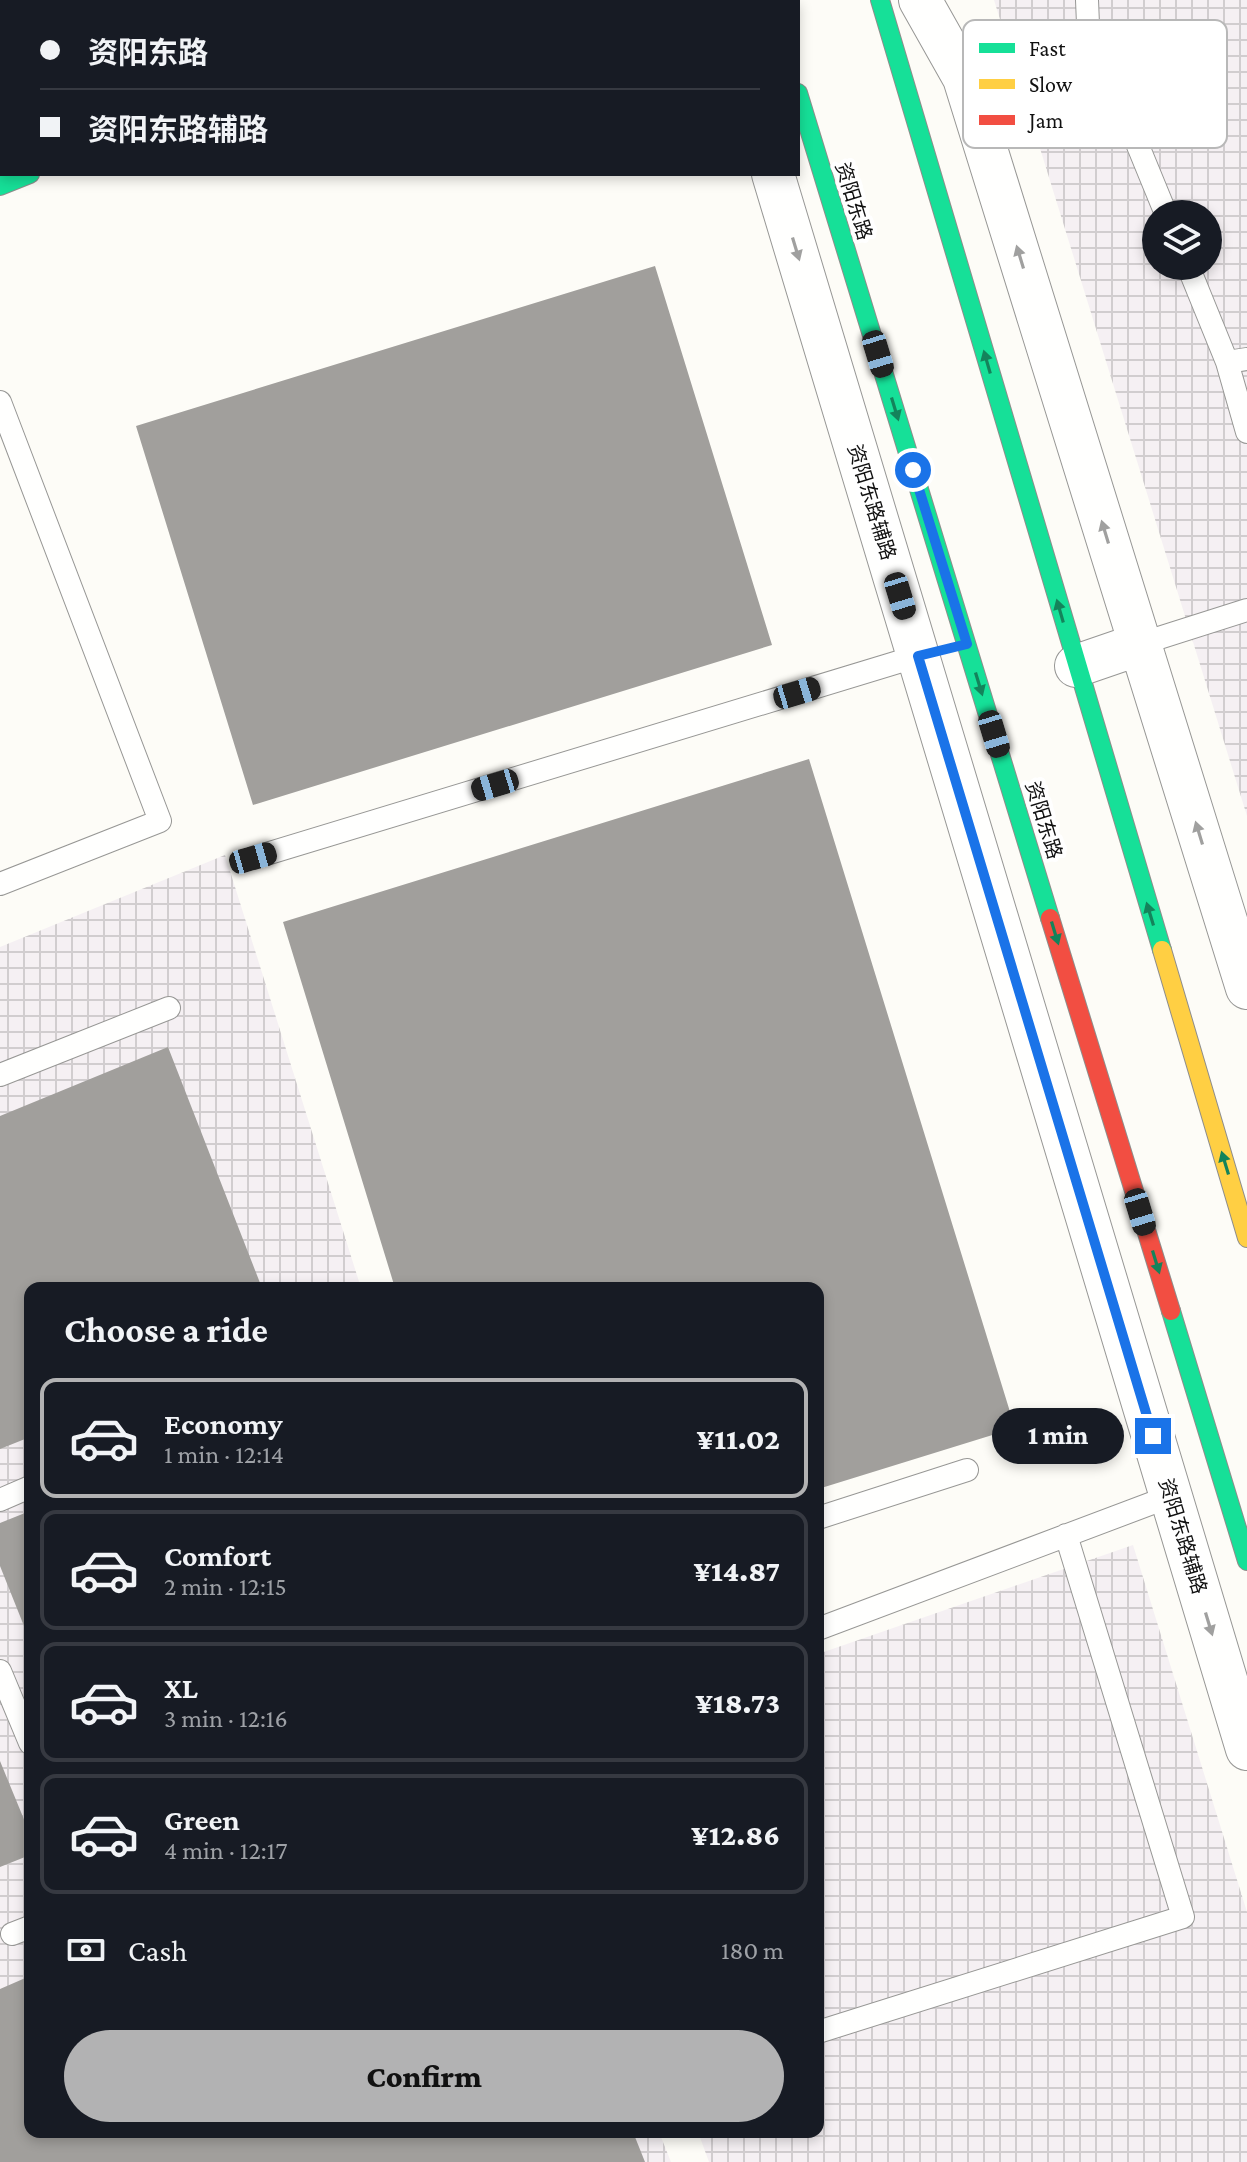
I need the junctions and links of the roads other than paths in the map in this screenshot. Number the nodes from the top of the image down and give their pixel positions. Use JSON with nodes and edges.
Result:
{"nodes":[{"id":1,"x":880,"y":0,"type":"edge"},
{"id":2,"x":920,"y":0,"type":"edge"},
{"id":3,"x":1087,"y":0,"type":"edge"},
{"id":4,"x":1088,"y":20,"type":"edge"},
{"id":5,"x":963,"y":76,"type":"edge"},
{"id":6,"x":800,"y":100,"type":"edge"},
{"id":7,"x":986,"y":148,"type":"edge"},
{"id":8,"x":1139,"y":148,"type":"edge"},
{"id":9,"x":25,"y":176,"type":"edge"},
{"id":10,"x":774,"y":176,"type":"edge"},
{"id":11,"x":0,"y":186,"type":"edge"},
{"id":12,"x":1160,"y":200,"type":"edge"},
{"id":13,"x":1195,"y":280,"type":"edge"},
{"id":14,"x":1237,"y":361,"type":"edge"},
{"id":15,"x":0,"y":402,"type":"edge"},
{"id":16,"x":1247,"y":432,"type":"edge"},
{"id":17,"x":1247,"y":610,"type":"edge"},
{"id":18,"x":967,"y":644,"type":"junction"},
{"id":19,"x":1140,"y":644,"type":"junction"},
{"id":20,"x":918,"y":656,"type":"junction"},
{"id":21,"x":1076,"y":666,"type":"junction"},
{"id":22,"x":253,"y":858,"type":"dead end"},
{"id":23,"x":0,"y":884,"type":"edge"},
{"id":24,"x":1247,"y":988,"type":"edge"},
{"id":25,"x":169,"y":1008,"type":"dead end"},
{"id":26,"x":0,"y":1075,"type":"edge"},
{"id":27,"x":1247,"y":1238,"type":"edge"},
{"id":28,"x":967,"y":1470,"type":"dead end"},
{"id":29,"x":1222,"y":1480,"type":"junction"},
{"id":30,"x":24,"y":1490,"type":"edge"},
{"id":31,"x":1171,"y":1496,"type":"junction"},
{"id":32,"x":0,"y":1500,"type":"edge"},
{"id":33,"x":824,"y":1516,"type":"edge"},
{"id":34,"x":1066,"y":1535,"type":"junction"},
{"id":35,"x":1247,"y":1561,"type":"edge"},
{"id":36,"x":824,"y":1627,"type":"edge"},
{"id":37,"x":0,"y":1671,"type":"edge"},
{"id":38,"x":24,"y":1729,"type":"edge"},
{"id":39,"x":1247,"y":1749,"type":"edge"},
{"id":40,"x":824,"y":2030,"type":"edge"}],
"edges":[{"from":21,"to":1,"type":"main road","one_way":true},
{"from":5,"to":2,"type":"street","one_way":true},
{"from":3,"to":4,"type":"lane"},
{"from":6,"to":18,"type":"main road","name":"资阳东路","one_way":true},
{"from":19,"to":7,"type":"street","one_way":true},
{"from":8,"to":12,"type":"lane"},
{"from":9,"to":11,"type":"main road"},
{"from":10,"to":20,"type":"street","name":"资阳东路辅路","one_way":true},
{"from":13,"to":14,"type":"lane"},
{"from":14,"to":16,"type":"lane"},
{"from":15,"to":23,"type":"lane"},
{"from":17,"to":19,"type":"lane"},
{"from":18,"to":20,"type":"street"},
{"from":18,"to":29,"type":"main road","name":"资阳东路","one_way":true},
{"from":19,"to":21,"type":"street"},
{"from":24,"to":19,"type":"street","one_way":true},
{"from":20,"to":22,"type":"lane"},
{"from":20,"to":31,"type":"street","name":"资阳东路辅路"},
{"from":27,"to":21,"type":"main road","one_way":true},
{"from":25,"to":26,"type":"lane"},
{"from":28,"to":33,"type":"lane"},
{"from":29,"to":31,"type":"street"},
{"from":29,"to":35,"type":"main road","name":"资阳东路"},
{"from":30,"to":32,"type":"lane"},
{"from":31,"to":34,"type":"lane"},
{"from":31,"to":39,"type":"street","name":"资阳东路辅路","one_way":true},
{"from":34,"to":36,"type":"lane"},
{"from":34,"to":40,"type":"lane"},
{"from":37,"to":38,"type":"lane"}]}
